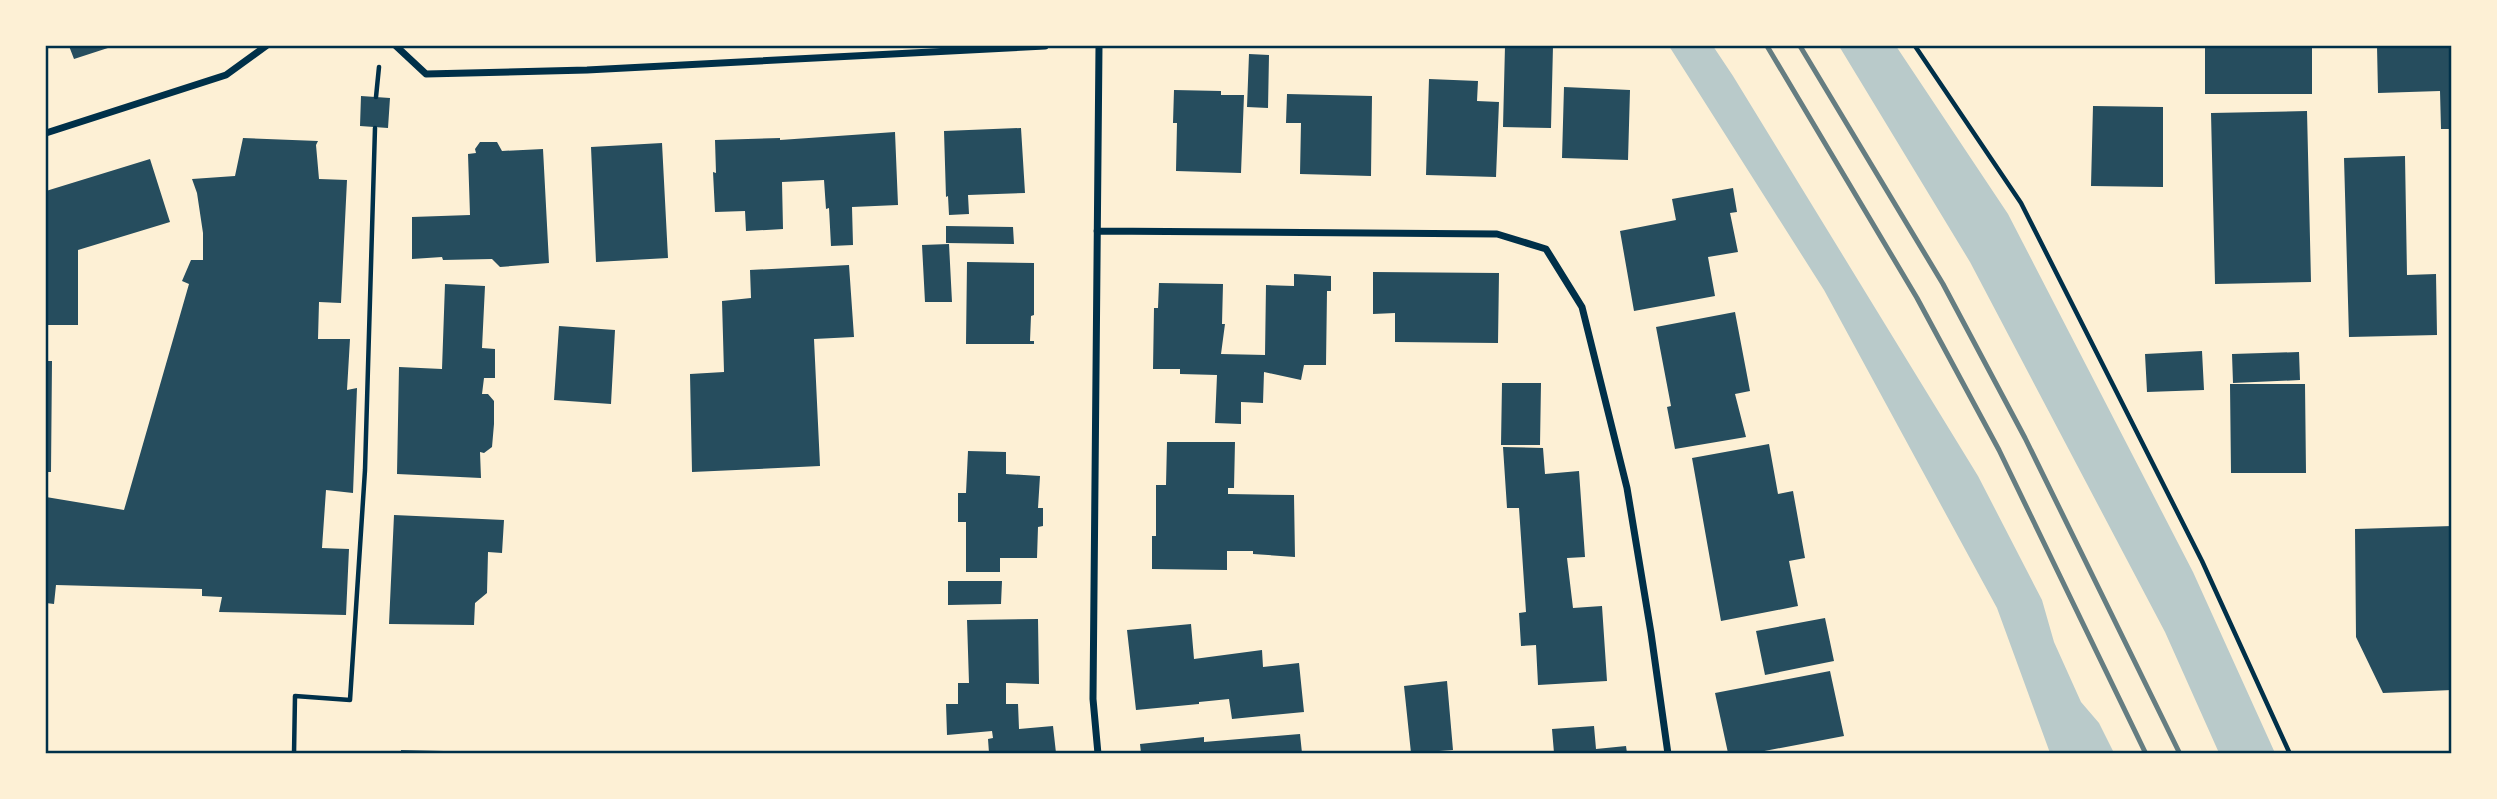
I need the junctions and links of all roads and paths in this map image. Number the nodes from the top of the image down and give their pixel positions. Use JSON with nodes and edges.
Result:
{"nodes":[{"id":1,"x":266,"y":46,"type":"edge"},
{"id":2,"x":396,"y":46,"type":"edge"},
{"id":3,"x":1045,"y":46,"type":"edge"},
{"id":4,"x":1099,"y":46,"type":"edge"},
{"id":5,"x":1915,"y":46,"type":"edge"},
{"id":6,"x":374,"y":128,"type":"dead end"},
{"id":7,"x":46,"y":133,"type":"edge"},
{"id":8,"x":1097,"y":230,"type":"junction"},
{"id":9,"x":294,"y":754,"type":"edge"},
{"id":10,"x":1098,"y":754,"type":"edge"},
{"id":11,"x":1668,"y":754,"type":"edge"},
{"id":12,"x":2290,"y":754,"type":"edge"}],
"edges":[{"from":1,"to":7,"type":"street"},
{"from":2,"to":3,"type":"street"},
{"from":4,"to":8,"type":"street"},
{"from":5,"to":12,"type":"path"},
{"from":6,"to":9,"type":"path"},
{"from":8,"to":10,"type":"street"},
{"from":8,"to":11,"type":"street"}]}
